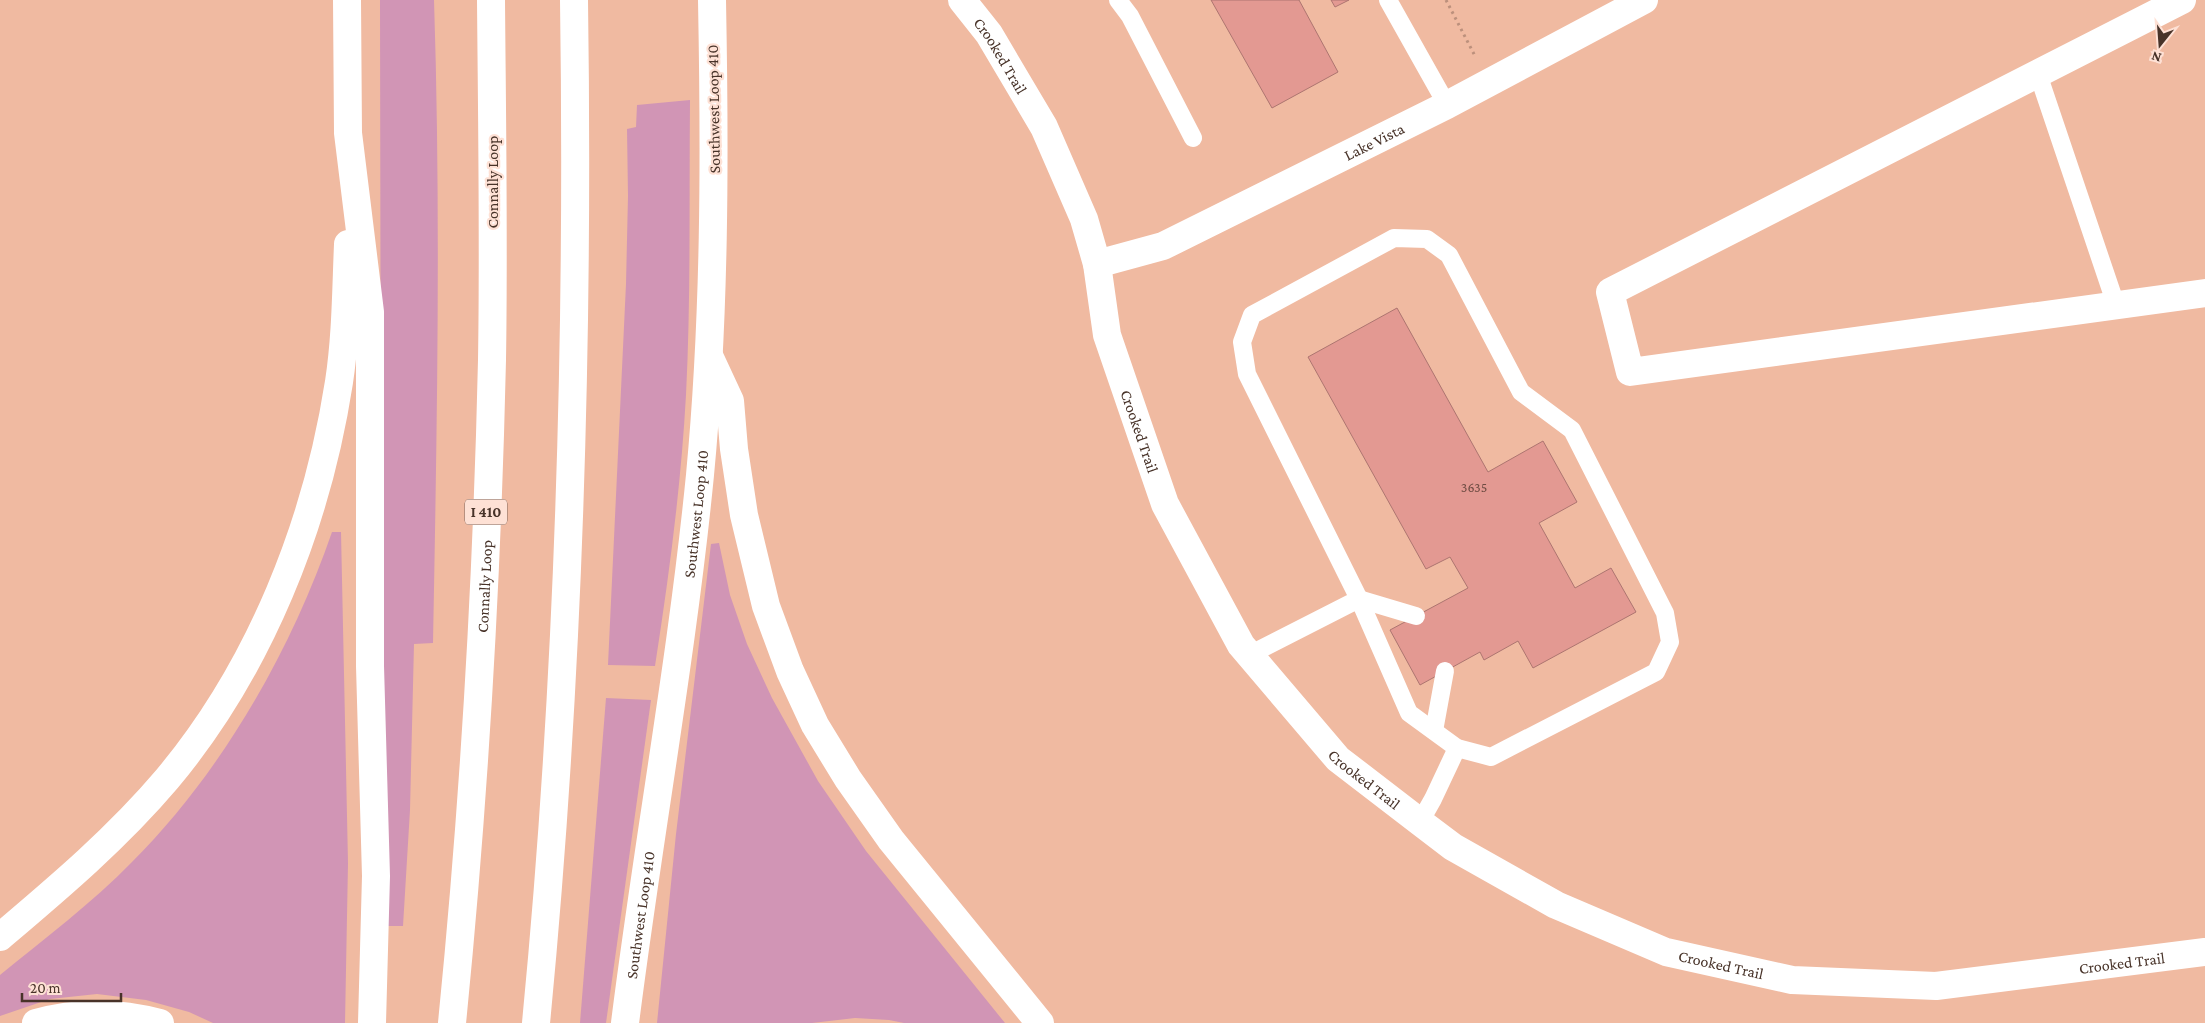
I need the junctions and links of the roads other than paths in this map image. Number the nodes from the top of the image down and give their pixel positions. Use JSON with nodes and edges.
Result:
{"nodes":[{"id":1,"x":347,"y":0,"type":"edge"},
{"id":2,"x":491,"y":0,"type":"edge"},
{"id":3,"x":574,"y":0,"type":"edge"},
{"id":4,"x":712,"y":0,"type":"edge"},
{"id":5,"x":962,"y":0,"type":"edge"},
{"id":6,"x":1118,"y":0,"type":"edge"},
{"id":7,"x":1388,"y":0,"type":"edge"},
{"id":8,"x":1644,"y":0,"type":"edge"},
{"id":9,"x":2182,"y":0,"type":"edge"},
{"id":10,"x":2038,"y":74,"type":"junction"},
{"id":11,"x":1447,"y":105,"type":"junction"},
{"id":12,"x":348,"y":133,"type":"junction"},
{"id":13,"x":1193,"y":138,"type":"dead end"},
{"id":14,"x":1097,"y":264,"type":"junction"},
{"id":15,"x":2205,"y":293,"type":"edge"},
{"id":16,"x":2116,"y":305,"type":"junction"},
{"id":17,"x":709,"y":356,"type":"junction"},
{"id":18,"x":1359,"y":599,"type":"junction"},
{"id":19,"x":1416,"y":616,"type":"dead end"},
{"id":20,"x":1250,"y":654,"type":"junction"},
{"id":21,"x":1445,"y":671,"type":"dead end"},
{"id":22,"x":1434,"y":731,"type":"junction"},
{"id":23,"x":1457,"y":748,"type":"junction"},
{"id":24,"x":1420,"y":822,"type":"junction"},
{"id":25,"x":0,"y":938,"type":"edge"},
{"id":26,"x":2205,"y":952,"type":"edge"},
{"id":27,"x":36,"y":1023,"type":"edge"},
{"id":28,"x":160,"y":1023,"type":"edge"},
{"id":29,"x":372,"y":1023,"type":"edge"},
{"id":30,"x":452,"y":1023,"type":"edge"},
{"id":31,"x":536,"y":1023,"type":"edge"},
{"id":32,"x":625,"y":1023,"type":"edge"},
{"id":33,"x":1040,"y":1023,"type":"edge"}],
"edges":[{"from":1,"to":12,"type":"main road"},
{"from":2,"to":30,"type":"main road","name":"Connally Loop","number":"I 410"},
{"from":3,"to":31,"type":"main road"},
{"from":4,"to":17,"type":"main road","name":"Southwest Loop 410"},
{"from":5,"to":14,"type":"main road","name":"Crooked Trail"},
{"from":6,"to":13,"type":"lane"},
{"from":7,"to":11,"type":"lane"},
{"from":8,"to":11,"type":"main road","name":"Lake Vista"},
{"from":9,"to":10,"type":"main road"},
{"from":10,"to":16,"type":"lane"},
{"from":10,"to":16,"type":"main road"},
{"from":11,"to":14,"type":"main road","name":"Lake Vista"},
{"from":12,"to":25,"type":"main road"},
{"from":12,"to":29,"type":"main road"},
{"from":14,"to":20,"type":"main road","name":"Crooked Trail"},
{"from":15,"to":16,"type":"main road"},
{"from":17,"to":32,"type":"main road","name":"Southwest Loop 410"},
{"from":17,"to":33,"type":"main road"},
{"from":18,"to":19,"type":"lane"},
{"from":18,"to":20,"type":"lane"},
{"from":18,"to":22,"type":"lane"},
{"from":18,"to":23,"type":"lane"},
{"from":20,"to":24,"type":"main road","name":"Crooked Trail"},
{"from":21,"to":22,"type":"lane"},
{"from":22,"to":23,"type":"lane"},
{"from":23,"to":24,"type":"lane"},
{"from":24,"to":26,"type":"main road","name":"Crooked Trail"},
{"from":27,"to":28,"type":"main road"}]}
